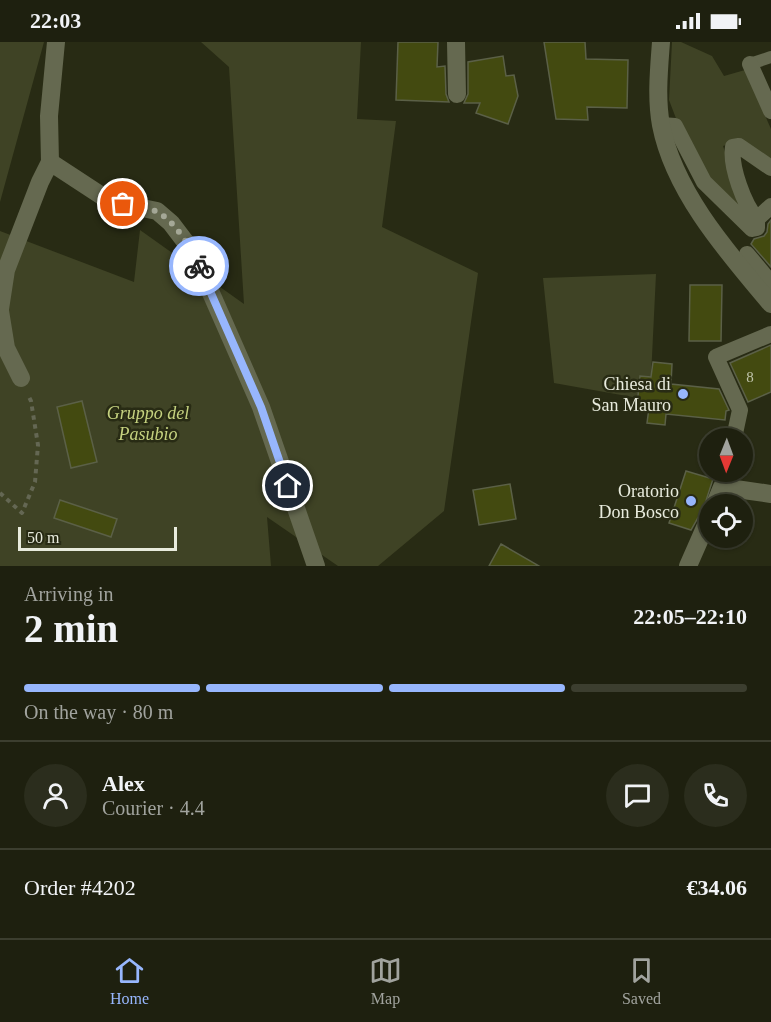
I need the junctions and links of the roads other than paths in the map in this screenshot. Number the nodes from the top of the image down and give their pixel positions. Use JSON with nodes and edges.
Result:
{"nodes":[{"id":1,"x":56,"y":42,"type":"edge"},
{"id":2,"x":456,"y":42,"type":"edge"},
{"id":3,"x":661,"y":42,"type":"edge"},
{"id":4,"x":771,"y":57,"type":"edge"},
{"id":5,"x":750,"y":64,"type":"joint"},
{"id":6,"x":458,"y":94,"type":"dead end"},
{"id":7,"x":771,"y":111,"type":"edge"},
{"id":8,"x":661,"y":124,"type":"junction"},
{"id":9,"x":50,"y":162,"type":"junction"},
{"id":10,"x":771,"y":168,"type":"edge"},
{"id":11,"x":771,"y":206,"type":"edge"},
{"id":12,"x":757,"y":219,"type":"junction"},
{"id":13,"x":747,"y":254,"type":"dead end"},
{"id":14,"x":771,"y":282,"type":"edge"},
{"id":15,"x":771,"y":304,"type":"edge"},
{"id":16,"x":0,"y":310,"type":"edge"},
{"id":17,"x":771,"y":334,"type":"edge"},
{"id":18,"x":21,"y":378,"type":"road end"},
{"id":19,"x":736,"y":428,"type":"edge"},
{"id":20,"x":733,"y":482,"type":"edge"},
{"id":21,"x":771,"y":494,"type":"edge"},
{"id":22,"x":699,"y":541,"type":"edge"},
{"id":23,"x":316,"y":566,"type":"edge"},
{"id":24,"x":688,"y":566,"type":"edge"}],
"edges":[{"from":1,"to":9,"type":"street"},
{"from":2,"to":6,"type":"street"},
{"from":3,"to":8,"type":"street"},
{"from":4,"to":5,"type":"lane"},
{"from":5,"to":7,"type":"street"},
{"from":8,"to":12,"type":"street"},
{"from":8,"to":15,"type":"street"},
{"from":9,"to":16,"type":"street"},
{"from":9,"to":23,"type":"street"},
{"from":10,"to":12,"type":"street"},
{"from":11,"to":12,"type":"street"},
{"from":13,"to":14,"type":"street"},
{"from":16,"to":18,"type":"street"},
{"from":17,"to":19,"type":"street"},
{"from":20,"to":21,"type":"street"},
{"from":22,"to":24,"type":"street"}]}
